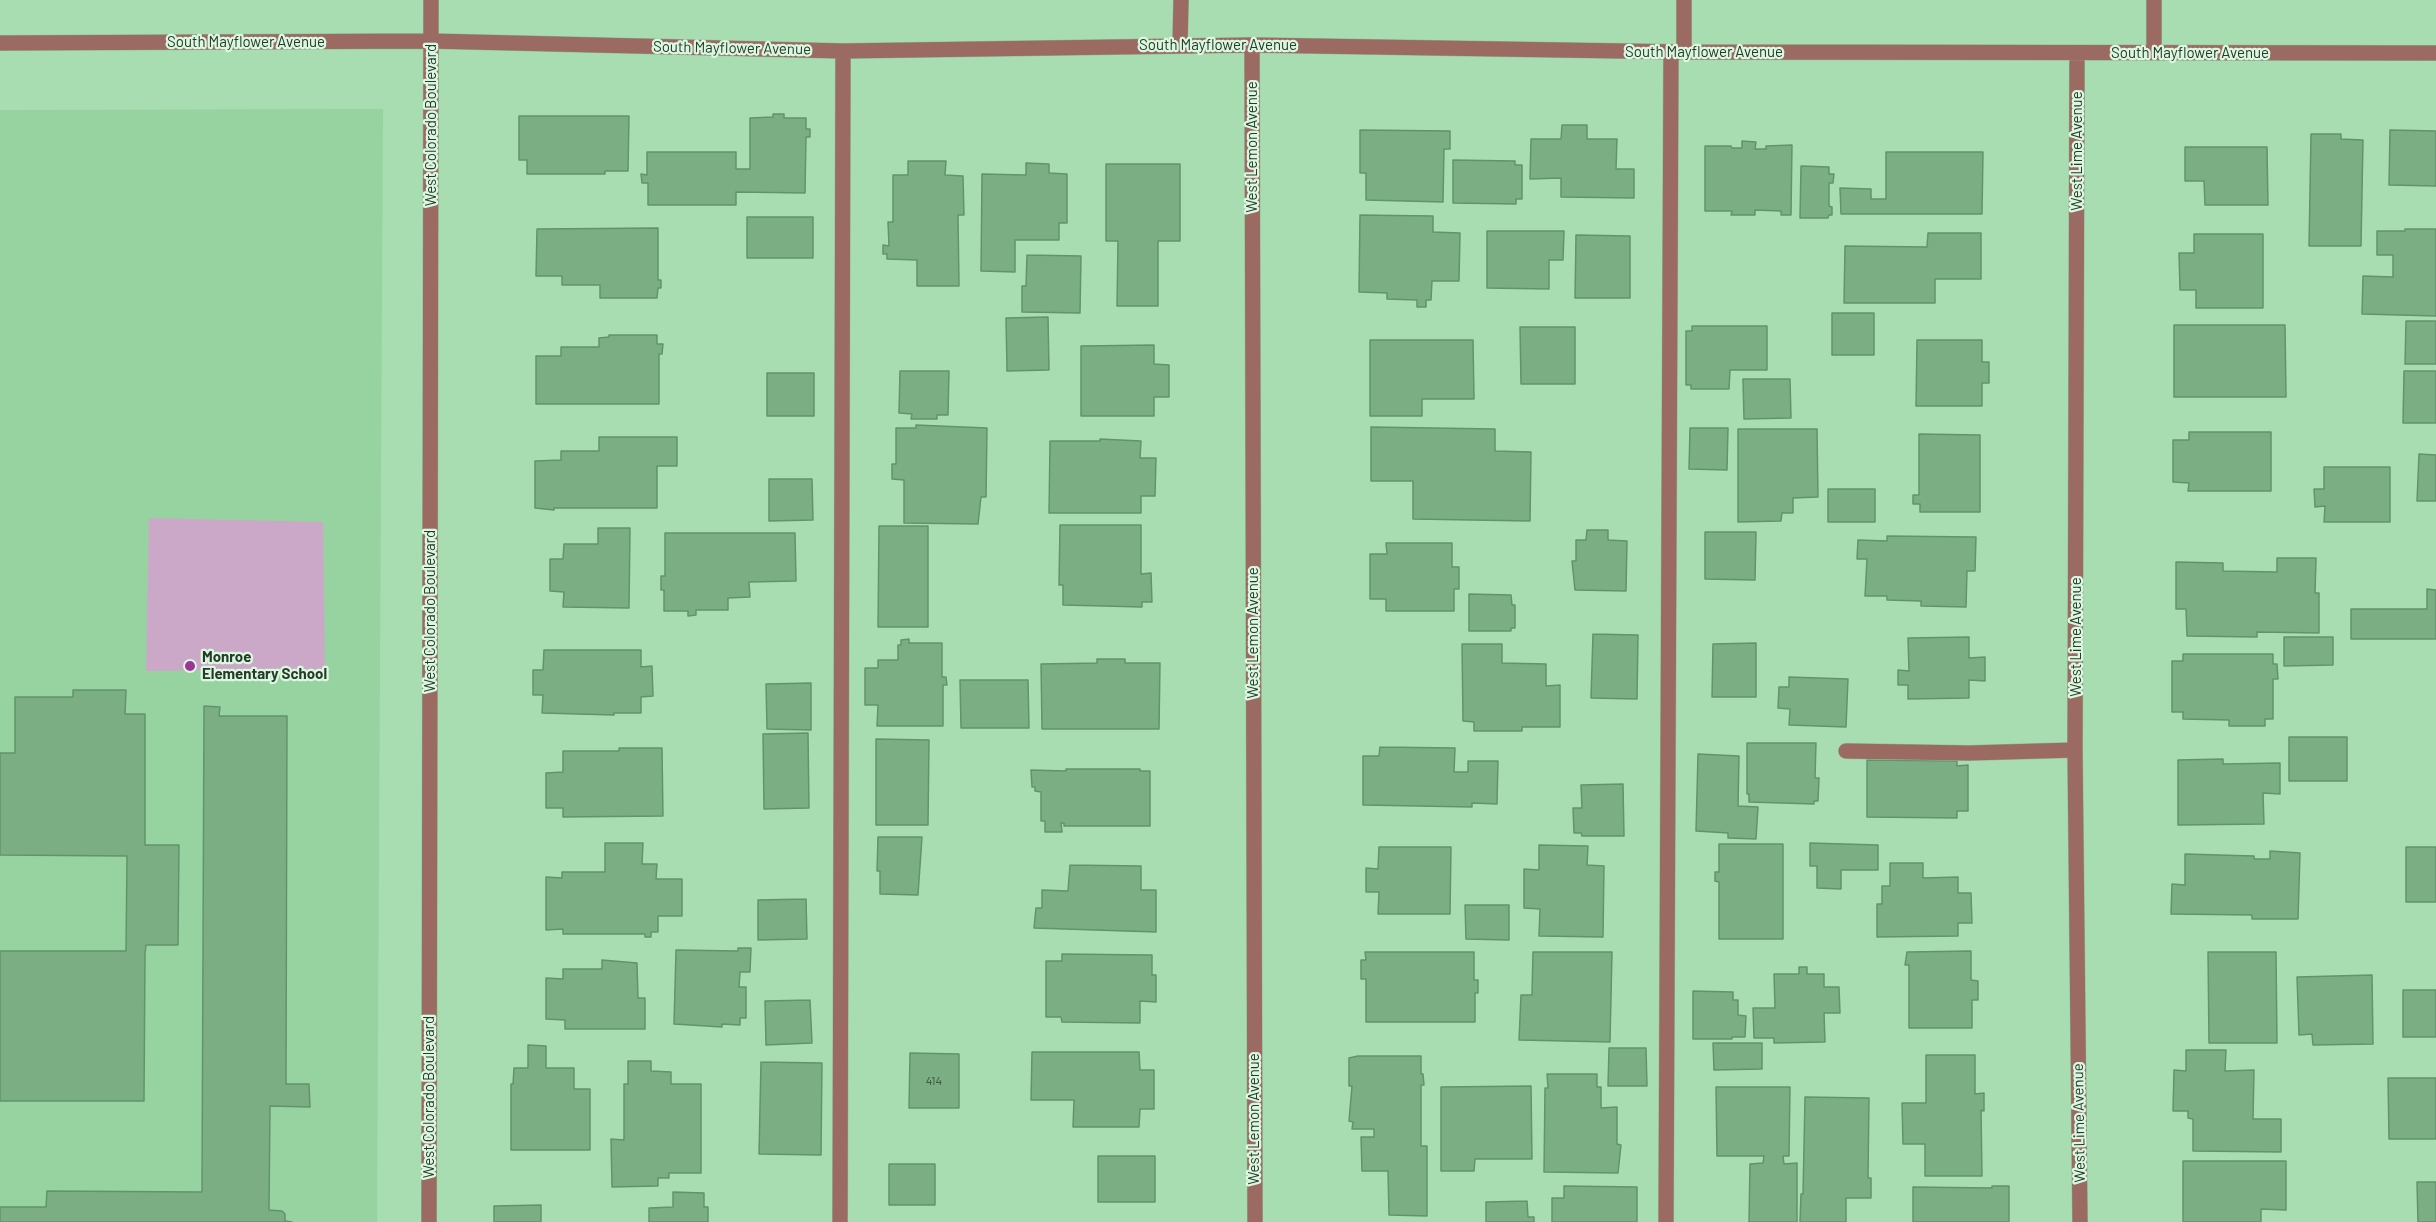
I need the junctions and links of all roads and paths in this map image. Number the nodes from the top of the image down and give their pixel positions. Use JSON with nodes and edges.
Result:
{"nodes":[{"id":1,"x":431,"y":0,"type":"edge"},
{"id":2,"x":1181,"y":0,"type":"edge"},
{"id":3,"x":1684,"y":0,"type":"edge"},
{"id":4,"x":2154,"y":0,"type":"edge"},
{"id":5,"x":431,"y":41,"type":"junction"},
{"id":6,"x":0,"y":43,"type":"edge"},
{"id":7,"x":1180,"y":45,"type":"junction"},
{"id":8,"x":1252,"y":45,"type":"junction"},
{"id":9,"x":843,"y":51,"type":"junction"},
{"id":10,"x":1678,"y":52,"type":"junction"},
{"id":11,"x":2077,"y":53,"type":"junction"},
{"id":12,"x":2154,"y":53,"type":"junction"},
{"id":13,"x":2436,"y":53,"type":"edge"},
{"id":14,"x":2075,"y":750,"type":"junction"},
{"id":15,"x":1846,"y":751,"type":"dead end"},
{"id":16,"x":429,"y":1222,"type":"edge"},
{"id":17,"x":840,"y":1222,"type":"edge"},
{"id":18,"x":1255,"y":1222,"type":"edge"},
{"id":19,"x":1666,"y":1222,"type":"edge"},
{"id":20,"x":2080,"y":1222,"type":"edge"}],
"edges":[{"from":1,"to":5,"type":"street","name":"West Colorado Boulevard"},
{"from":2,"to":7,"type":"street"},
{"from":3,"to":10,"type":"street"},
{"from":4,"to":12,"type":"street"},
{"from":5,"to":6,"type":"street","name":"South Mayflower Avenue"},
{"from":5,"to":9,"type":"street","name":"South Mayflower Avenue"},
{"from":5,"to":16,"type":"street","name":"West Colorado Boulevard"},
{"from":7,"to":8,"type":"street","name":"South Mayflower Avenue"},
{"from":7,"to":9,"type":"street","name":"South Mayflower Avenue"},
{"from":8,"to":10,"type":"street","name":"South Mayflower Avenue"},
{"from":8,"to":18,"type":"street","name":"West Lemon Avenue"},
{"from":9,"to":17,"type":"street"},
{"from":10,"to":11,"type":"street","name":"South Mayflower Avenue"},
{"from":10,"to":19,"type":"street"},
{"from":11,"to":12,"type":"street","name":"South Mayflower Avenue"},
{"from":11,"to":14,"type":"street","name":"West Lime Avenue"},
{"from":12,"to":13,"type":"street","name":"South Mayflower Avenue"},
{"from":14,"to":15,"type":"street"},
{"from":14,"to":20,"type":"street","name":"West Lime Avenue"}]}
